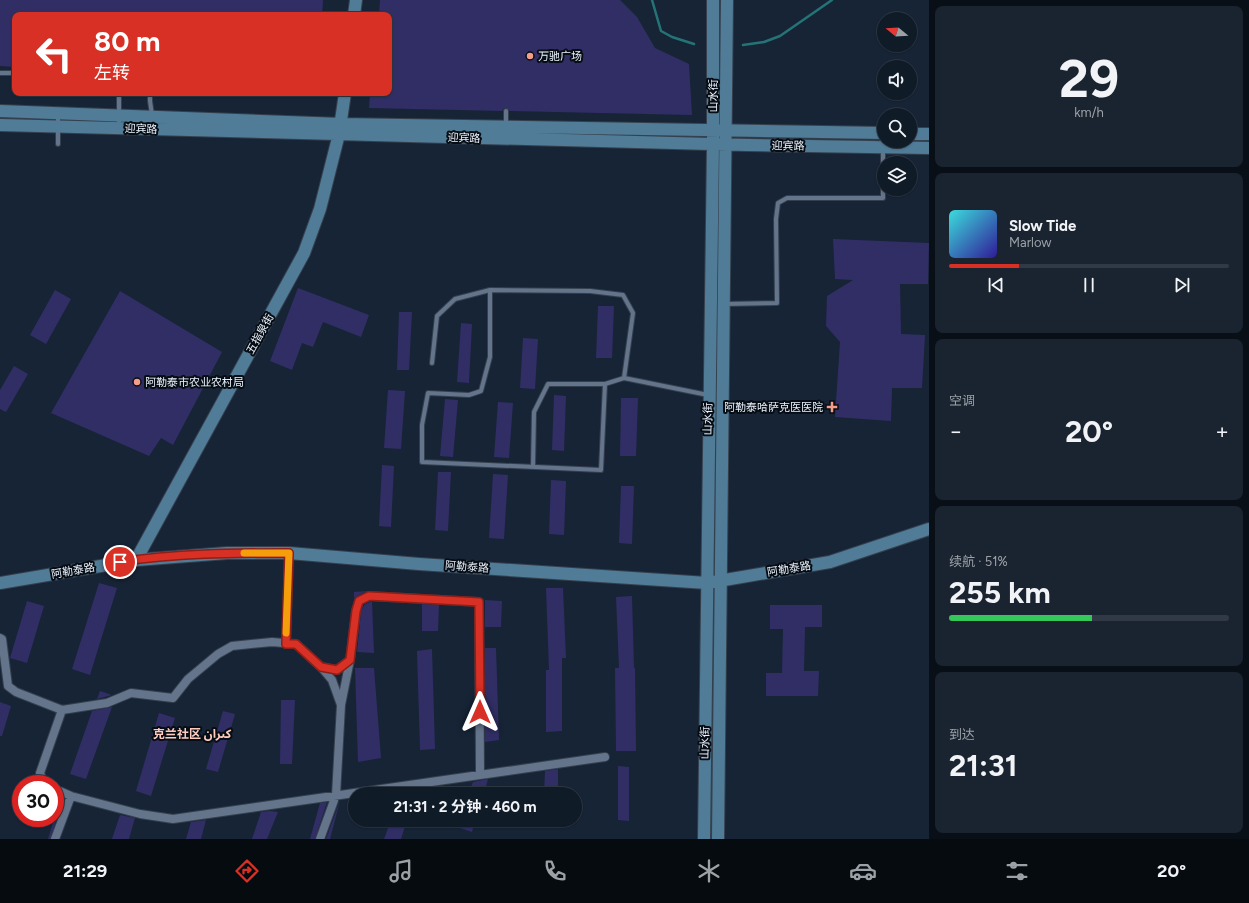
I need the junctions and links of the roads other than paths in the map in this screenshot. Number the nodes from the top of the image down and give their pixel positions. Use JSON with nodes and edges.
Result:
{"nodes":[{"id":1,"x":356,"y":0,"type":"edge"},
{"id":2,"x":713,"y":0,"type":"edge"},
{"id":3,"x":727,"y":0,"type":"edge"},
{"id":4,"x":354,"y":12,"type":"edge"},
{"id":5,"x":0,"y":73,"type":"edge"},
{"id":6,"x":12,"y":73,"type":"edge"},
{"id":7,"x":119,"y":96,"type":"edge"},
{"id":8,"x":150,"y":96,"type":"edge"},
{"id":9,"x":345,"y":96,"type":"edge"},
{"id":10,"x":0,"y":111,"type":"edge"},
{"id":11,"x":506,"y":111,"type":"dead end"},
{"id":12,"x":58,"y":113,"type":"junction"},
{"id":13,"x":119,"y":116,"type":"junction"},
{"id":14,"x":153,"y":117,"type":"junction"},
{"id":15,"x":0,"y":125,"type":"edge"},
{"id":16,"x":58,"y":126,"type":"junction"},
{"id":17,"x":506,"y":127,"type":"junction"},
{"id":18,"x":118,"y":128,"type":"junction"},
{"id":19,"x":153,"y":129,"type":"junction"},
{"id":20,"x":340,"y":129,"type":"junction"},
{"id":21,"x":713,"y":131,"type":"junction"},
{"id":22,"x":726,"y":131,"type":"junction"},
{"id":23,"x":877,"y":133,"type":"edge"},
{"id":24,"x":917,"y":134,"type":"edge"},
{"id":25,"x":929,"y":134,"type":"edge"},
{"id":26,"x":58,"y":144,"type":"dead end"},
{"id":27,"x":713,"y":144,"type":"junction"},
{"id":28,"x":726,"y":144,"type":"junction"},
{"id":29,"x":877,"y":148,"type":"edge"},
{"id":30,"x":883,"y":148,"type":"edge"},
{"id":31,"x":917,"y":148,"type":"edge"},
{"id":32,"x":929,"y":148,"type":"edge"},
{"id":33,"x":490,"y":290,"type":"junction"},
{"id":34,"x":724,"y":304,"type":"junction"},
{"id":35,"x":710,"y":305,"type":"junction"},
{"id":36,"x":432,"y":363,"type":"dead end"},
{"id":37,"x":624,"y":378,"type":"junction"},
{"id":38,"x":605,"y":384,"type":"junction"},
{"id":39,"x":709,"y":396,"type":"junction"},
{"id":40,"x":533,"y":467,"type":"junction"},
{"id":41,"x":929,"y":529,"type":"edge"},
{"id":42,"x":289,"y":553,"type":"junction"},
{"id":43,"x":136,"y":560,"type":"junction"},
{"id":44,"x":721,"y":580,"type":"junction"},
{"id":45,"x":0,"y":583,"type":"edge"},
{"id":46,"x":706,"y":583,"type":"junction"},
{"id":47,"x":0,"y":638,"type":"edge"},
{"id":48,"x":286,"y":644,"type":"junction"},
{"id":49,"x":350,"y":660,"type":"junction"},
{"id":50,"x":321,"y":667,"type":"junction"},
{"id":51,"x":341,"y":705,"type":"junction"},
{"id":52,"x":62,"y":710,"type":"junction"},
{"id":53,"x":605,"y":757,"type":"dead end"},
{"id":54,"x":480,"y":774,"type":"junction"},
{"id":55,"x":41,"y":775,"type":"edge"},
{"id":56,"x":64,"y":793,"type":"edge"},
{"id":57,"x":336,"y":794,"type":"junction"},
{"id":58,"x":71,"y":796,"type":"junction"},
{"id":59,"x":55,"y":839,"type":"edge"},
{"id":60,"x":320,"y":839,"type":"edge"},
{"id":61,"x":704,"y":839,"type":"edge"},
{"id":62,"x":718,"y":839,"type":"edge"}],
"edges":[{"from":1,"to":4,"type":"main road"},
{"from":2,"to":21,"type":"main road","name":"山水街"},
{"from":3,"to":22,"type":"main road","name":"山水街"},
{"from":5,"to":6,"type":"lane"},
{"from":7,"to":13,"type":"lane"},
{"from":8,"to":14,"type":"lane"},
{"from":9,"to":20,"type":"main road","name":"五指泉街"},
{"from":10,"to":12,"type":"main road","name":"迎宾路"},
{"from":11,"to":17,"type":"lane"},
{"from":12,"to":13,"type":"main road","name":"迎宾路"},
{"from":12,"to":16,"type":"lane"},
{"from":13,"to":14,"type":"main road","name":"迎宾路"},
{"from":13,"to":18,"type":"lane"},
{"from":14,"to":19,"type":"lane"},
{"from":14,"to":20,"type":"main road","name":"迎宾路"},
{"from":15,"to":16,"type":"main road","name":"迎宾路"},
{"from":16,"to":18,"type":"main road","name":"迎宾路"},
{"from":16,"to":26,"type":"lane"},
{"from":17,"to":20,"type":"main road","name":"迎宾路"},
{"from":17,"to":21,"type":"main road","name":"迎宾路"},
{"from":18,"to":19,"type":"main road","name":"迎宾路"},
{"from":19,"to":20,"type":"main road","name":"迎宾路"},
{"from":20,"to":27,"type":"main road","name":"迎宾路"},
{"from":20,"to":43,"type":"main road","name":"五指泉街"},
{"from":21,"to":22,"type":"main road","name":"迎宾路"},
{"from":21,"to":27,"type":"main road","name":"山水街"},
{"from":22,"to":23,"type":"main road","name":"迎宾路"},
{"from":22,"to":28,"type":"main road","name":"山水街"},
{"from":24,"to":25,"type":"main road"},
{"from":27,"to":28,"type":"main road","name":"迎宾路"},
{"from":27,"to":35,"type":"main road","name":"山水街"},
{"from":28,"to":29,"type":"main road","name":"迎宾路"},
{"from":28,"to":34,"type":"main road","name":"山水街"},
{"from":30,"to":34,"type":"lane"},
{"from":31,"to":32,"type":"main road","name":"迎宾路"},
{"from":33,"to":36,"type":"lane"},
{"from":33,"to":37,"type":"lane"},
{"from":33,"to":40,"type":"lane"},
{"from":34,"to":35,"type":"lane"},
{"from":34,"to":44,"type":"main road","name":"山水街"},
{"from":35,"to":39,"type":"main road","name":"山水街"},
{"from":37,"to":38,"type":"lane"},
{"from":37,"to":39,"type":"lane"},
{"from":38,"to":40,"type":"lane"},
{"from":38,"to":40,"type":"lane"},
{"from":39,"to":46,"type":"main road","name":"山水街"},
{"from":41,"to":44,"type":"main road","name":"阿勒泰路"},
{"from":42,"to":43,"type":"main road","name":"阿勒泰路"},
{"from":42,"to":46,"type":"main road","name":"阿勒泰路"},
{"from":42,"to":48,"type":"street"},
{"from":43,"to":45,"type":"main road","name":"阿勒泰路"},
{"from":44,"to":46,"type":"main road","name":"阿勒泰路"},
{"from":44,"to":62,"type":"main road","name":"山水街"},
{"from":46,"to":61,"type":"main road","name":"山水街"},
{"from":47,"to":52,"type":"street"},
{"from":48,"to":50,"type":"street"},
{"from":48,"to":52,"type":"street"},
{"from":49,"to":50,"type":"street"},
{"from":49,"to":51,"type":"street"},
{"from":49,"to":54,"type":"street"},
{"from":50,"to":51,"type":"street"},
{"from":51,"to":57,"type":"street"},
{"from":52,"to":55,"type":"street"},
{"from":53,"to":54,"type":"street"},
{"from":54,"to":57,"type":"street"},
{"from":56,"to":58,"type":"street"},
{"from":57,"to":58,"type":"street"},
{"from":57,"to":60,"type":"street"},
{"from":58,"to":59,"type":"street"}]}
